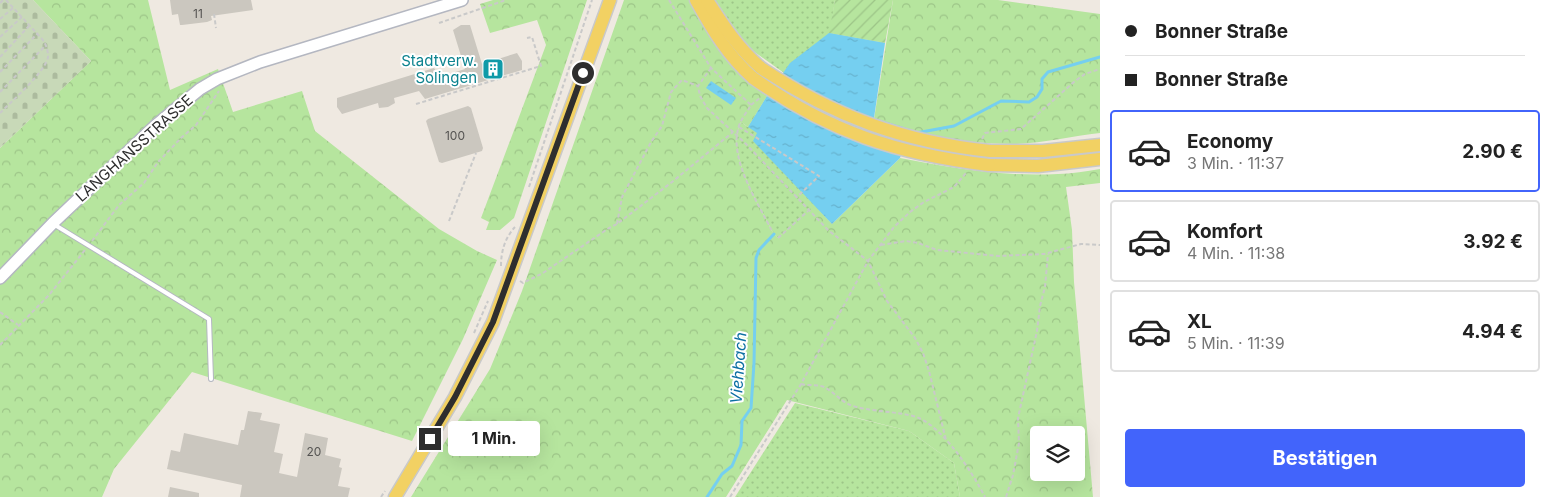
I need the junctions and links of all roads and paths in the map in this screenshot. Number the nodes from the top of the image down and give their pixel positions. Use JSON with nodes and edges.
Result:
{"nodes":[{"id":1,"x":5,"y":0,"type":"edge"},
{"id":2,"x":462,"y":0,"type":"edge"},
{"id":3,"x":506,"y":0,"type":"edge"},
{"id":4,"x":592,"y":0,"type":"edge"},
{"id":5,"x":610,"y":0,"type":"edge"},
{"id":6,"x":669,"y":0,"type":"edge"},
{"id":7,"x":696,"y":0,"type":"edge"},
{"id":8,"x":707,"y":0,"type":"edge"},
{"id":9,"x":0,"y":3,"type":"edge"},
{"id":10,"x":13,"y":8,"type":"junction"},
{"id":11,"x":214,"y":14,"type":"dead end"},
{"id":12,"x":22,"y":17,"type":"junction"},
{"id":13,"x":0,"y":19,"type":"edge"},
{"id":14,"x":440,"y":23,"type":"dead end"},
{"id":15,"x":30,"y":25,"type":"junction"},
{"id":16,"x":216,"y":28,"type":"dead end"},
{"id":17,"x":38,"y":33,"type":"junction"},
{"id":18,"x":0,"y":37,"type":"edge"},
{"id":19,"x":527,"y":38,"type":"dead end"},
{"id":20,"x":46,"y":45,"type":"junction"},
{"id":21,"x":0,"y":57,"type":"edge"},
{"id":22,"x":710,"y":68,"type":"junction"},
{"id":23,"x":1100,"y":68,"type":"edge"},
{"id":24,"x":0,"y":72,"type":"edge"},
{"id":25,"x":757,"y":73,"type":"junction"},
{"id":26,"x":698,"y":86,"type":"junction"},
{"id":27,"x":0,"y":92,"type":"edge"},
{"id":28,"x":765,"y":94,"type":"dead end"},
{"id":29,"x":416,"y":104,"type":"dead end"},
{"id":30,"x":210,"y":105,"type":"dead end"},
{"id":31,"x":751,"y":105,"type":"junction"},
{"id":32,"x":0,"y":114,"type":"edge"},
{"id":33,"x":738,"y":126,"type":"junction"},
{"id":34,"x":733,"y":132,"type":"junction"},
{"id":35,"x":737,"y":135,"type":"junction"},
{"id":36,"x":1100,"y":145,"type":"edge"},
{"id":37,"x":986,"y":146,"type":"junction"},
{"id":38,"x":476,"y":153,"type":"dead end"},
{"id":39,"x":1100,"y":159,"type":"edge"},
{"id":40,"x":967,"y":172,"type":"dead end"},
{"id":41,"x":528,"y":190,"type":"dead end"},
{"id":42,"x":796,"y":198,"type":"junction"},
{"id":43,"x":808,"y":211,"type":"junction"},
{"id":44,"x":450,"y":221,"type":"dead end"},
{"id":45,"x":53,"y":223,"type":"junction"},
{"id":46,"x":617,"y":224,"type":"junction"},
{"id":47,"x":516,"y":227,"type":"dead end"},
{"id":48,"x":772,"y":231,"type":"dead end"},
{"id":49,"x":778,"y":238,"type":"dead end"},
{"id":50,"x":89,"y":245,"type":"junction"},
{"id":51,"x":881,"y":245,"type":"junction"},
{"id":52,"x":1100,"y":245,"type":"edge"},
{"id":53,"x":1048,"y":254,"type":"junction"},
{"id":54,"x":868,"y":261,"type":"junction"},
{"id":55,"x":500,"y":273,"type":"dead end"},
{"id":56,"x":0,"y":278,"type":"edge"},
{"id":57,"x":523,"y":282,"type":"dead end"},
{"id":58,"x":489,"y":299,"type":"dead end"},
{"id":59,"x":0,"y":312,"type":"edge"},
{"id":60,"x":18,"y":326,"type":"junction"},
{"id":61,"x":474,"y":333,"type":"dead end"},
{"id":62,"x":0,"y":345,"type":"edge"},
{"id":63,"x":212,"y":378,"type":"dead end"},
{"id":64,"x":801,"y":384,"type":"junction"},
{"id":65,"x":946,"y":440,"type":"junction"},
{"id":66,"x":390,"y":493,"type":"edge"},
{"id":67,"x":381,"y":497,"type":"edge"},
{"id":68,"x":730,"y":497,"type":"edge"},
{"id":69,"x":985,"y":497,"type":"edge"},
{"id":70,"x":1006,"y":497,"type":"edge"}],
"edges":[{"from":1,"to":9,"type":"path"},
{"from":1,"to":10,"type":"path"},
{"from":2,"to":45,"type":"street","name":"LANGHANSSTRASSE"},
{"from":3,"to":14,"type":"path"},
{"from":4,"to":41,"type":"path"},
{"from":5,"to":66,"type":"main road"},
{"from":6,"to":22,"type":"path"},
{"from":7,"to":25,"type":"main road"},
{"from":8,"to":25,"type":"main road"},
{"from":10,"to":12,"type":"path"},
{"from":10,"to":13,"type":"path"},
{"from":11,"to":16,"type":"path"},
{"from":12,"to":15,"type":"path"},
{"from":12,"to":18,"type":"path"},
{"from":15,"to":17,"type":"path"},
{"from":15,"to":21,"type":"path"},
{"from":17,"to":20,"type":"path"},
{"from":17,"to":24,"type":"path"},
{"from":19,"to":29,"type":"path"},
{"from":20,"to":27,"type":"path"},
{"from":20,"to":32,"type":"path"},
{"from":22,"to":26,"type":"path"},
{"from":22,"to":31,"type":"path"},
{"from":23,"to":37,"type":"path"},
{"from":25,"to":37,"type":"main road","bridge":true},
{"from":25,"to":39,"type":"main road","bridge":true},
{"from":26,"to":34,"type":"path"},
{"from":26,"to":46,"type":"path"},
{"from":28,"to":31,"type":"path"},
{"from":30,"to":50,"type":"path"},
{"from":31,"to":33,"type":"path"},
{"from":33,"to":35,"type":"path"},
{"from":33,"to":42,"type":"path"},
{"from":34,"to":35,"type":"path"},
{"from":34,"to":46,"type":"path"},
{"from":35,"to":42,"type":"path"},
{"from":35,"to":48,"type":"path"},
{"from":36,"to":37,"type":"main road"},
{"from":38,"to":44,"type":"path"},
{"from":40,"to":51,"type":"path"},
{"from":42,"to":43,"type":"path"},
{"from":43,"to":49,"type":"path"},
{"from":43,"to":54,"type":"path"},
{"from":45,"to":50,"type":"lane"},
{"from":45,"to":56,"type":"street","name":"LANGHANSSTRASSE"},
{"from":46,"to":57,"type":"path"},
{"from":47,"to":55,"type":"path"},
{"from":50,"to":60,"type":"path"},
{"from":50,"to":63,"type":"lane"},
{"from":51,"to":53,"type":"path"},
{"from":51,"to":54,"type":"path"},
{"from":52,"to":53,"type":"path"},
{"from":53,"to":70,"type":"path"},
{"from":54,"to":64,"type":"path"},
{"from":54,"to":65,"type":"path"},
{"from":58,"to":61,"type":"path"},
{"from":59,"to":60,"type":"path"},
{"from":60,"to":62,"type":"path"},
{"from":64,"to":65,"type":"path"},
{"from":64,"to":68,"type":"path"},
{"from":65,"to":69,"type":"path"},
{"from":66,"to":67,"type":"path"}]}
